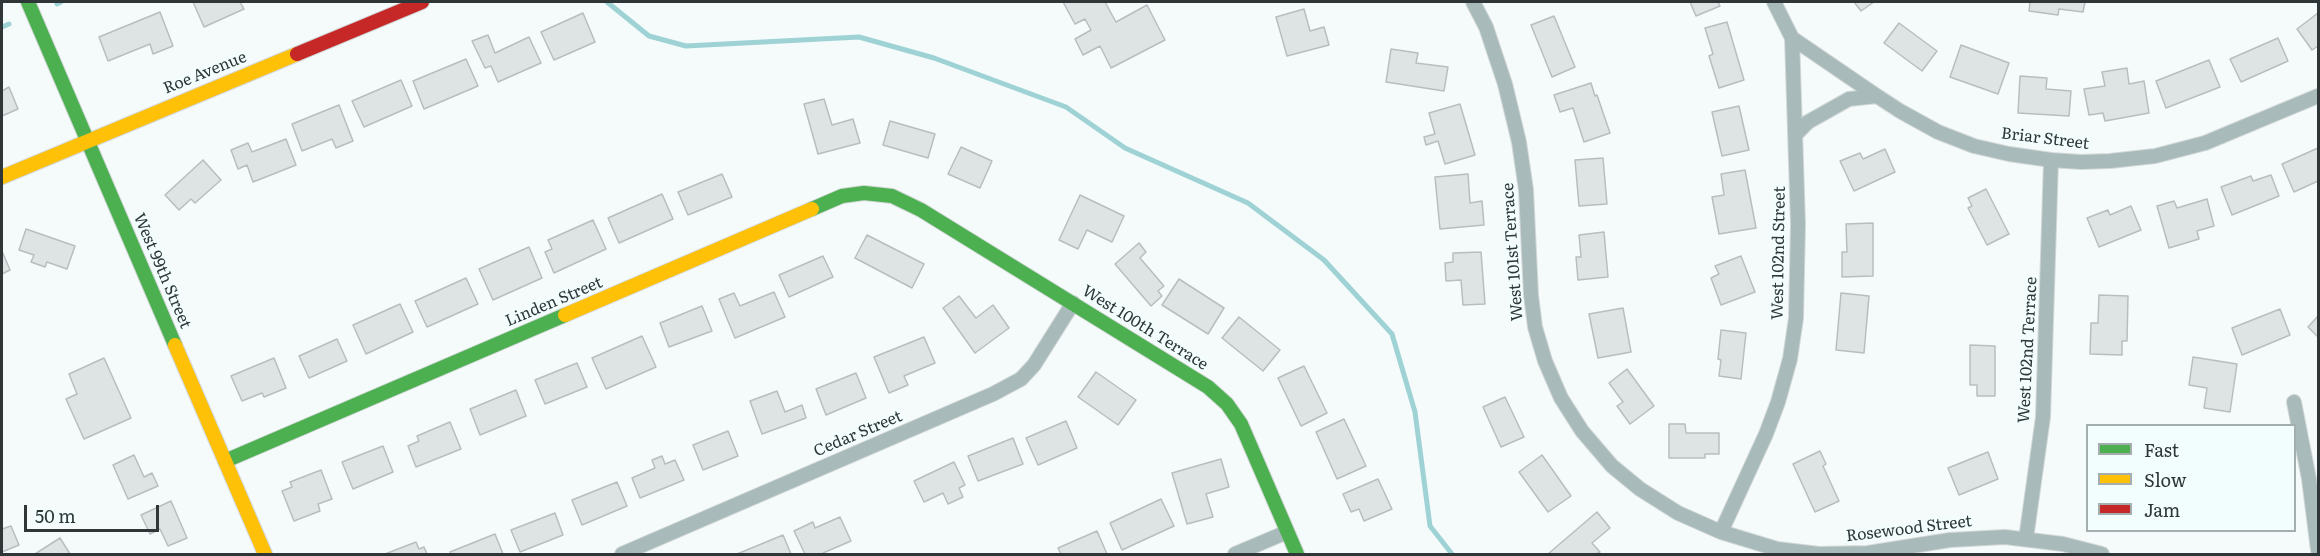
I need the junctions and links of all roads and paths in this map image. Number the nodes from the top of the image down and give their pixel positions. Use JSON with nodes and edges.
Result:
{"nodes":[{"id":1,"x":28,"y":2,"type":"edge"},
{"id":2,"x":422,"y":2,"type":"edge"},
{"id":3,"x":1473,"y":2,"type":"edge"},
{"id":4,"x":1774,"y":2,"type":"edge"},
{"id":5,"x":1792,"y":38,"type":"junction"},
{"id":6,"x":1877,"y":96,"type":"junction"},
{"id":7,"x":2319,"y":96,"type":"edge"},
{"id":8,"x":1795,"y":135,"type":"junction"},
{"id":9,"x":87,"y":139,"type":"junction"},
{"id":10,"x":2051,"y":160,"type":"junction"},
{"id":11,"x":2,"y":177,"type":"edge"},
{"id":12,"x":899,"y":199,"type":"joint"},
{"id":13,"x":1073,"y":303,"type":"junction"},
{"id":14,"x":2294,"y":402,"type":"dead end"},
{"id":15,"x":225,"y":462,"type":"junction"},
{"id":16,"x":1721,"y":531,"type":"junction"},
{"id":17,"x":1287,"y":532,"type":"junction"},
{"id":18,"x":2026,"y":539,"type":"junction"},
{"id":19,"x":2319,"y":550,"type":"edge"},
{"id":20,"x":265,"y":555,"type":"edge"},
{"id":21,"x":622,"y":555,"type":"edge"},
{"id":22,"x":1235,"y":555,"type":"edge"},
{"id":23,"x":1297,"y":555,"type":"edge"},
{"id":24,"x":2102,"y":555,"type":"edge"}],
"edges":[{"from":1,"to":9,"type":"street","name":"West 99th Street"},
{"from":2,"to":9,"type":"street","name":"Roe Avenue"},
{"from":3,"to":16,"type":"street","name":"West 101st Terrace"},
{"from":4,"to":5,"type":"street","name":"West 102nd Street"},
{"from":5,"to":6,"type":"street","name":"Briar Street"},
{"from":5,"to":8,"type":"street","name":"West 102nd Street"},
{"from":6,"to":8,"type":"street"},
{"from":6,"to":10,"type":"street","name":"Briar Street"},
{"from":7,"to":10,"type":"street","name":"Briar Street"},
{"from":8,"to":16,"type":"street","name":"West 102nd Street"},
{"from":9,"to":11,"type":"street","name":"Roe Avenue"},
{"from":9,"to":15,"type":"street","name":"West 99th Street"},
{"from":10,"to":18,"type":"street","name":"West 102nd Terrace"},
{"from":12,"to":13,"type":"street","name":"West 100th Terrace"},
{"from":12,"to":15,"type":"street","name":"Linden Street"},
{"from":13,"to":17,"type":"street","name":"West 100th Terrace"},
{"from":13,"to":21,"type":"street","name":"Cedar Street"},
{"from":14,"to":19,"type":"street"},
{"from":15,"to":20,"type":"street","name":"West 99th Street"},
{"from":16,"to":18,"type":"street","name":"Rosewood Street"},
{"from":17,"to":22,"type":"street"},
{"from":17,"to":23,"type":"street","name":"West 100th Terrace"},
{"from":18,"to":24,"type":"street","name":"Rosewood Street"}]}
